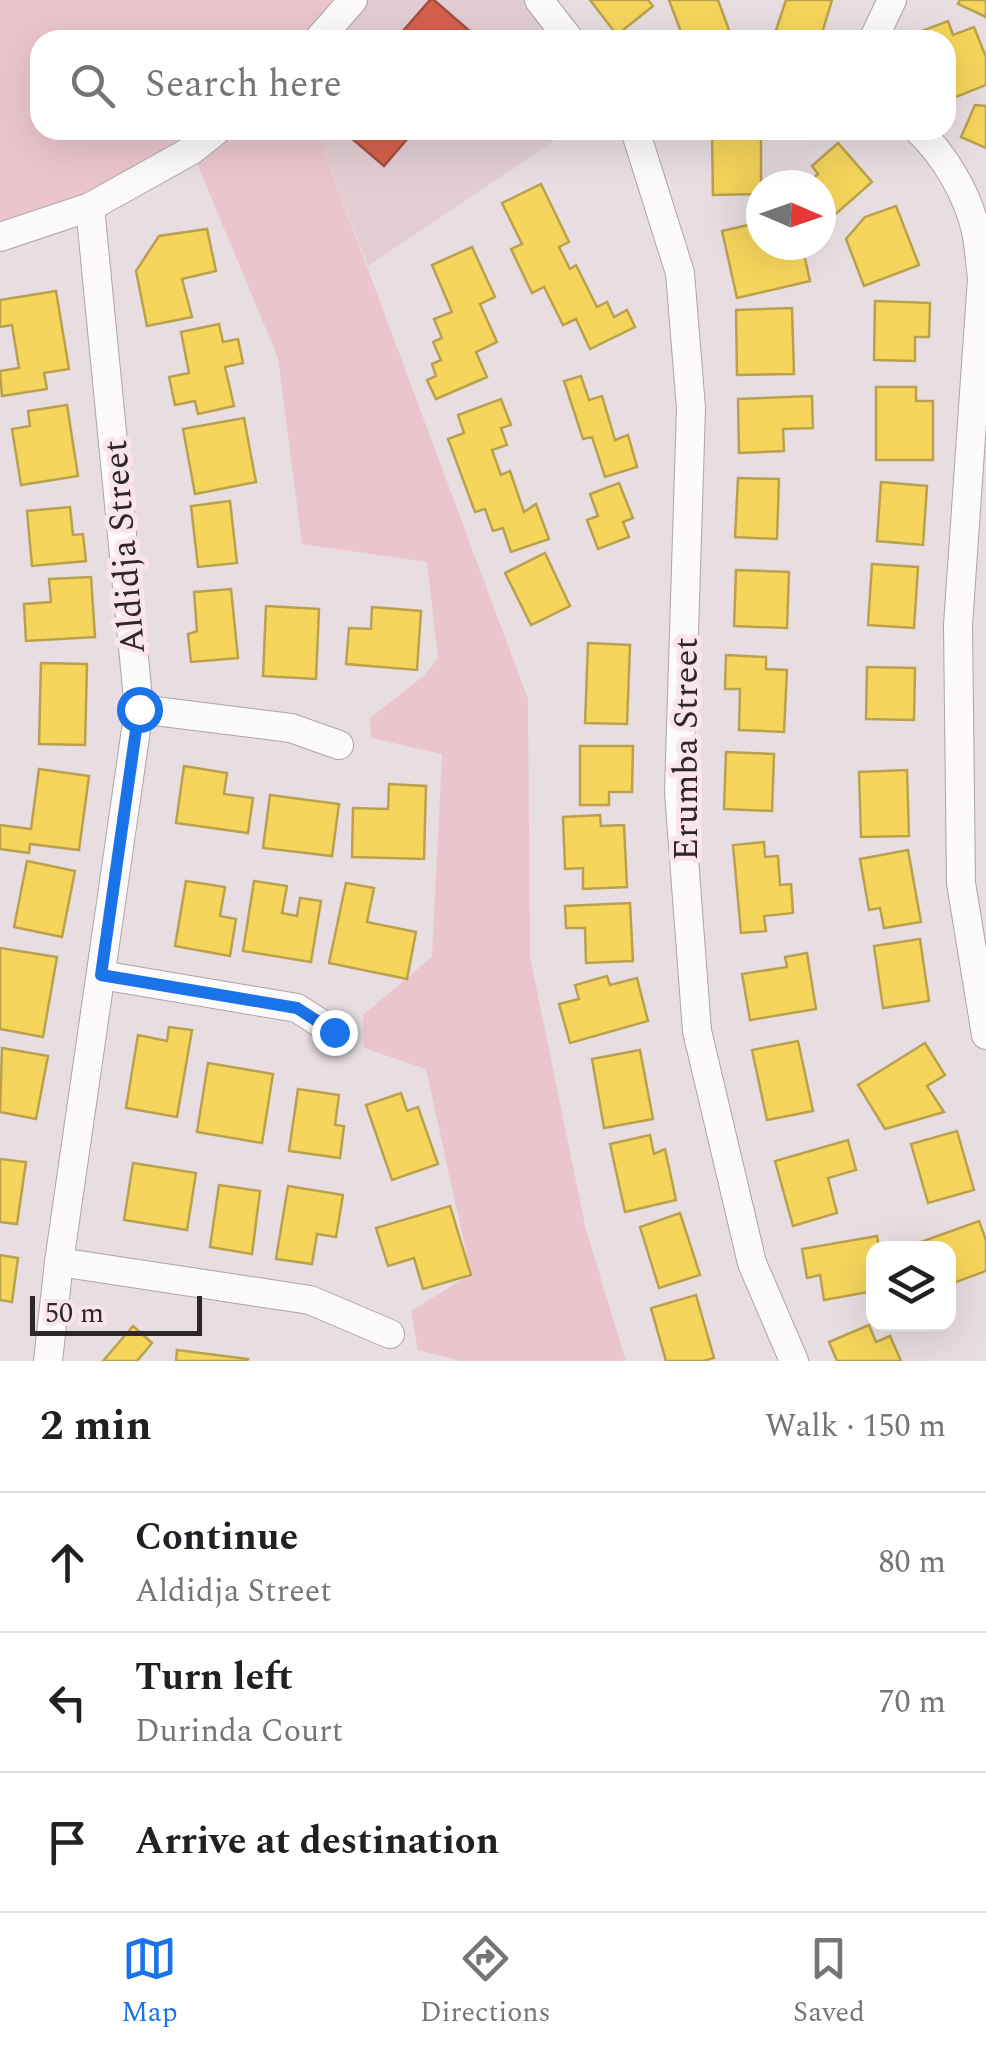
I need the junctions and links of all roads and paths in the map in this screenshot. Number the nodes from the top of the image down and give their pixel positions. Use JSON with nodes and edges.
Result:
{"nodes":[{"id":1,"x":353,"y":0,"type":"edge"},
{"id":2,"x":540,"y":0,"type":"edge"},
{"id":3,"x":892,"y":0,"type":"edge"},
{"id":4,"x":327,"y":30,"type":"edge"},
{"id":5,"x":562,"y":30,"type":"edge"},
{"id":6,"x":878,"y":30,"type":"edge"},
{"id":7,"x":204,"y":140,"type":"edge"},
{"id":8,"x":638,"y":140,"type":"edge"},
{"id":9,"x":929,"y":140,"type":"edge"},
{"id":10,"x":90,"y":207,"type":"junction"},
{"id":11,"x":0,"y":238,"type":"edge"},
{"id":12,"x":139,"y":709,"type":"junction"},
{"id":13,"x":339,"y":745,"type":"dead end"},
{"id":14,"x":101,"y":975,"type":"junction"},
{"id":15,"x":334,"y":1032,"type":"dead end"},
{"id":16,"x":986,"y":1035,"type":"edge"},
{"id":17,"x":59,"y":1262,"type":"junction"},
{"id":18,"x":390,"y":1334,"type":"dead end"},
{"id":19,"x":48,"y":1361,"type":"edge"},
{"id":20,"x":794,"y":1361,"type":"edge"}],
"edges":[{"from":1,"to":4,"type":"street"},
{"from":2,"to":5,"type":"street"},
{"from":3,"to":6,"type":"street"},
{"from":7,"to":10,"type":"street"},
{"from":8,"to":20,"type":"street","name":"Erumba Street"},
{"from":9,"to":16,"type":"street"},
{"from":10,"to":11,"type":"street"},
{"from":10,"to":12,"type":"street","name":"Aldidja Street"},
{"from":12,"to":13,"type":"street"},
{"from":12,"to":14,"type":"street","name":"Aldidja Street"},
{"from":14,"to":15,"type":"street"},
{"from":14,"to":17,"type":"street","name":"Aldidja Street"},
{"from":17,"to":18,"type":"street"},
{"from":17,"to":19,"type":"street","name":"Aldidja Street"}]}
